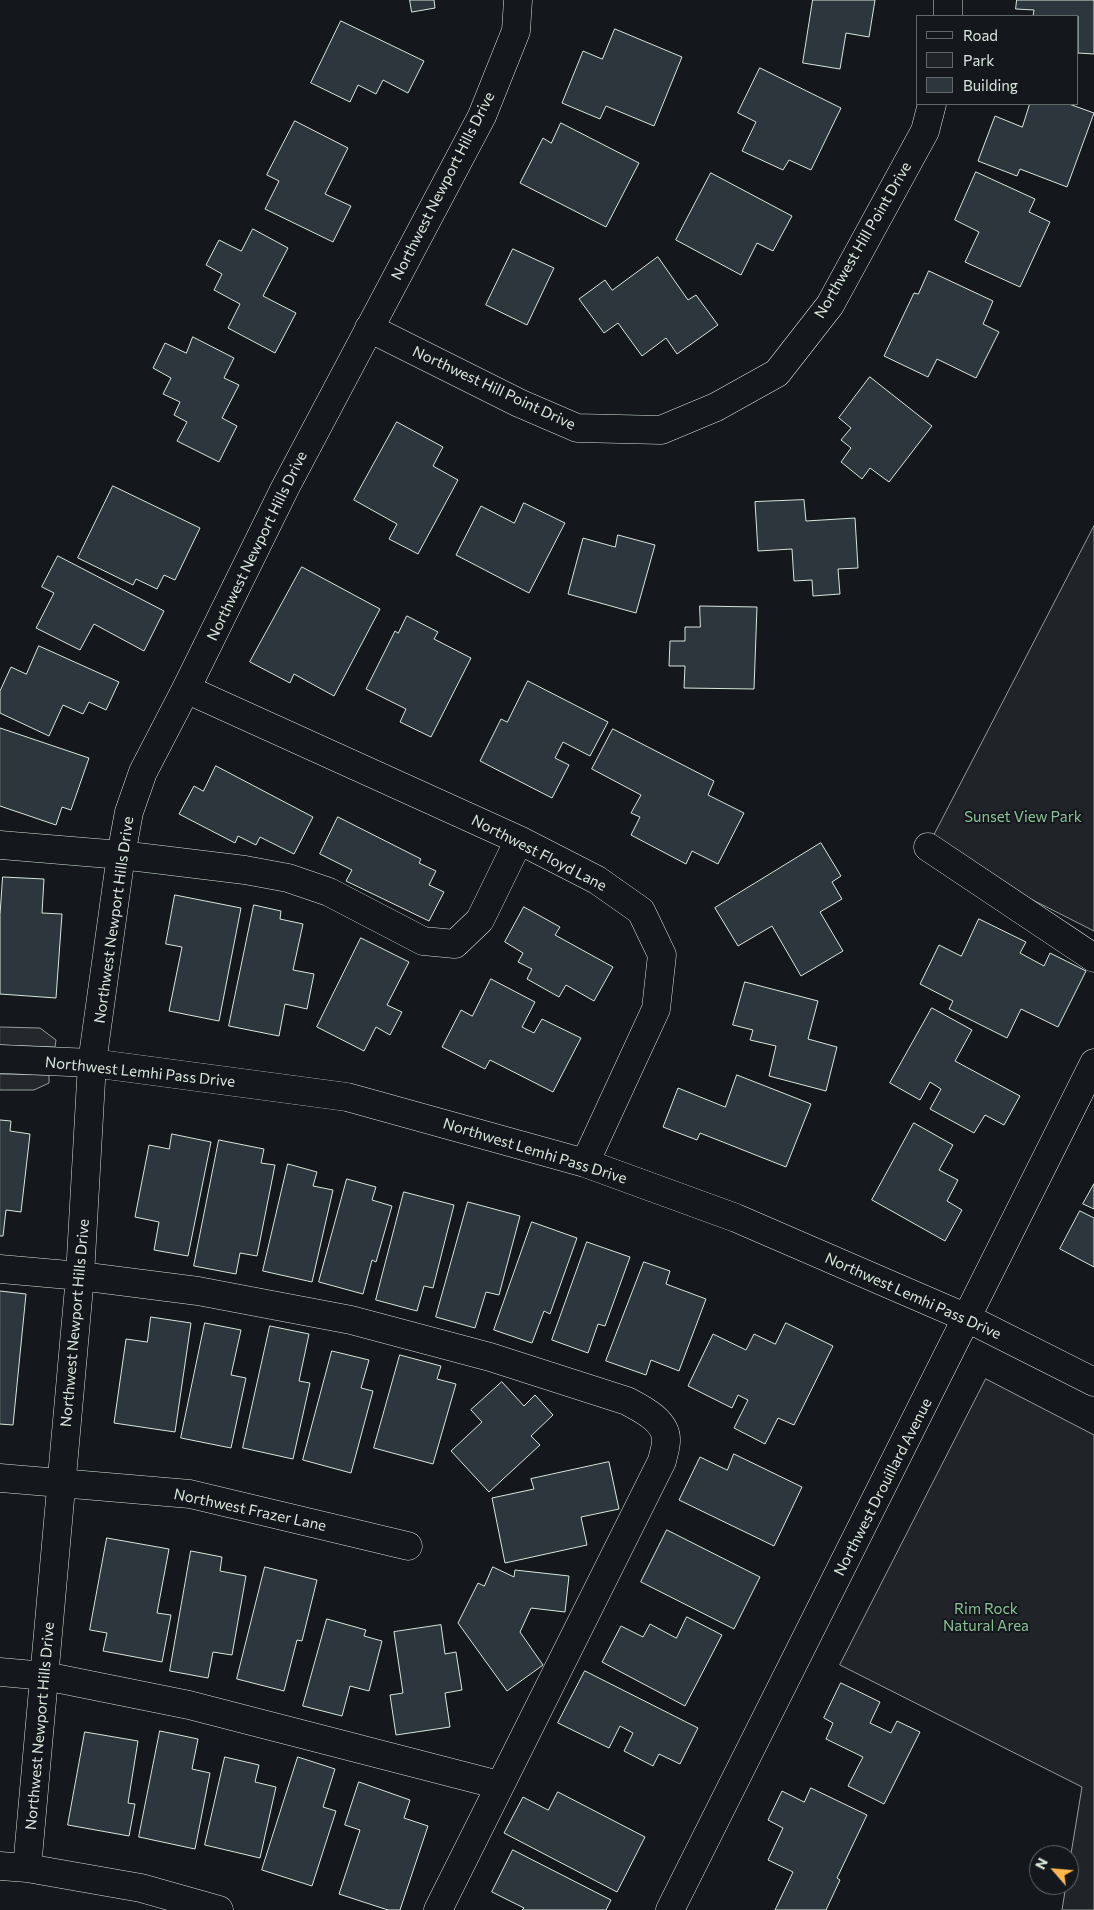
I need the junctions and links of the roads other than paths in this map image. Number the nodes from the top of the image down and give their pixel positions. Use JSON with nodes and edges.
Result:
{"nodes":[{"id":1,"x":518,"y":0,"type":"edge"},
{"id":2,"x":948,"y":0,"type":"edge"},
{"id":3,"x":948,"y":15,"type":"edge"},
{"id":4,"x":932,"y":105,"type":"edge"},
{"id":5,"x":369,"y":328,"type":"junction"},
{"id":6,"x":186,"y":689,"type":"junction"},
{"id":7,"x":519,"y":840,"type":"junction"},
{"id":8,"x":0,"y":845,"type":"edge"},
{"id":9,"x":928,"y":847,"type":"dead end"},
{"id":10,"x":121,"y":856,"type":"junction"},
{"id":11,"x":1094,"y":958,"type":"edge"},
{"id":12,"x":0,"y":1059,"type":"edge"},
{"id":13,"x":92,"y":1063,"type":"junction"},
{"id":14,"x":1094,"y":1063,"type":"edge"},
{"id":15,"x":585,"y":1163,"type":"junction"},
{"id":16,"x":0,"y":1269,"type":"edge"},
{"id":17,"x":80,"y":1276,"type":"junction"},
{"id":18,"x":967,"y":1318,"type":"junction"},
{"id":19,"x":1094,"y":1382,"type":"edge"},
{"id":20,"x":0,"y":1478,"type":"edge"},
{"id":21,"x":62,"y":1482,"type":"junction"},
{"id":22,"x":408,"y":1546,"type":"dead end"},
{"id":23,"x":0,"y":1672,"type":"edge"},
{"id":24,"x":45,"y":1676,"type":"junction"},
{"id":25,"x":499,"y":1785,"type":"junction"},
{"id":26,"x":0,"y":1866,"type":"edge"},
{"id":27,"x":27,"y":1868,"type":"junction"},
{"id":28,"x":219,"y":1910,"type":"edge"},
{"id":29,"x":438,"y":1910,"type":"edge"},
{"id":30,"x":670,"y":1910,"type":"edge"}],
"edges":[{"from":1,"to":5,"type":"street","name":"Northwest Newport Hills Drive"},
{"from":2,"to":3,"type":"street"},
{"from":4,"to":5,"type":"street","name":"Northwest Hill Point Drive"},
{"from":5,"to":6,"type":"street","name":"Northwest Newport Hills Drive"},
{"from":6,"to":7,"type":"street","name":"Northwest Floyd Lane"},
{"from":6,"to":10,"type":"street","name":"Northwest Newport Hills Drive"},
{"from":7,"to":10,"type":"street"},
{"from":7,"to":15,"type":"street","name":"Northwest Floyd Lane"},
{"from":8,"to":10,"type":"street"},
{"from":9,"to":11,"type":"street"},
{"from":10,"to":13,"type":"street","name":"Northwest Newport Hills Drive"},
{"from":12,"to":13,"type":"street","name":"Northwest Lemhi Pass Drive"},
{"from":13,"to":15,"type":"street","name":"Northwest Lemhi Pass Drive"},
{"from":13,"to":17,"type":"street","name":"Northwest Newport Hills Drive"},
{"from":14,"to":18,"type":"street","name":"Northwest Drouillard Avenue"},
{"from":15,"to":18,"type":"street","name":"Northwest Lemhi Pass Drive"},
{"from":16,"to":17,"type":"street"},
{"from":17,"to":21,"type":"street","name":"Northwest Newport Hills Drive"},
{"from":17,"to":25,"type":"street"},
{"from":18,"to":19,"type":"street","name":"Northwest Lemhi Pass Drive"},
{"from":18,"to":30,"type":"street","name":"Northwest Drouillard Avenue"},
{"from":20,"to":21,"type":"street","name":"Northwest Frazer Lane"},
{"from":21,"to":22,"type":"street","name":"Northwest Frazer Lane"},
{"from":21,"to":24,"type":"street","name":"Northwest Newport Hills Drive"},
{"from":23,"to":24,"type":"street"},
{"from":24,"to":25,"type":"street"},
{"from":24,"to":27,"type":"street","name":"Northwest Newport Hills Drive"},
{"from":25,"to":29,"type":"street"},
{"from":26,"to":27,"type":"street"},
{"from":27,"to":28,"type":"street"}]}
